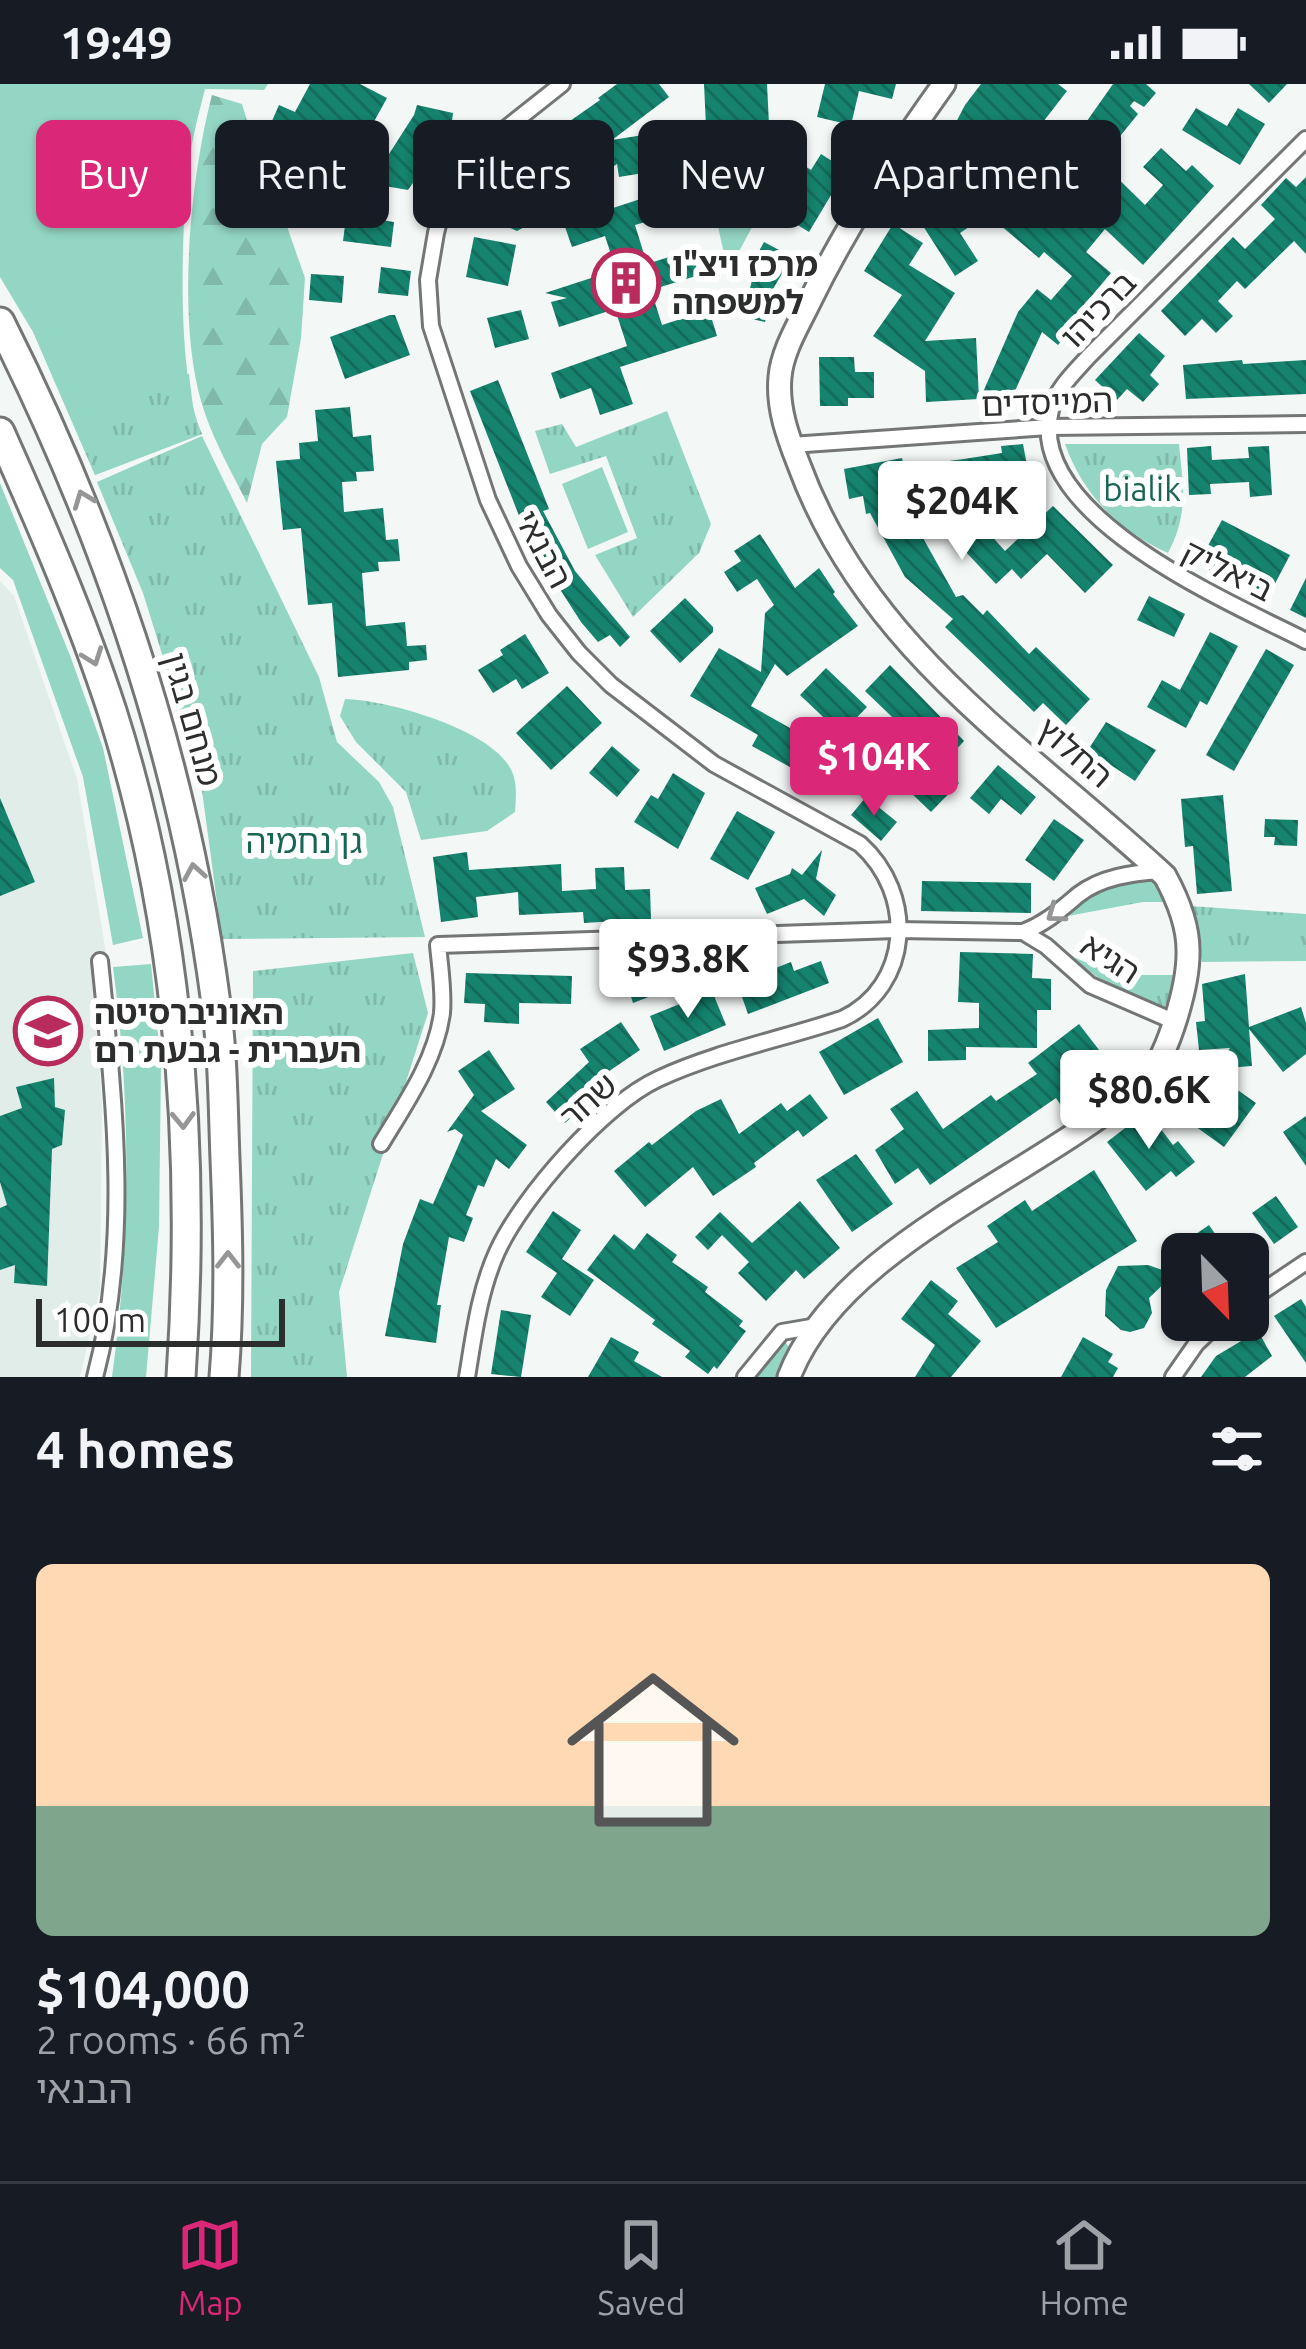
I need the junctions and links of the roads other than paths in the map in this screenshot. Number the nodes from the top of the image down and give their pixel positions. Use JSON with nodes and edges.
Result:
{"nodes":[{"id":1,"x":562,"y":84,"type":"edge"},
{"id":2,"x":944,"y":84,"type":"edge"},
{"id":3,"x":1306,"y":139,"type":"edge"},
{"id":4,"x":0,"y":322,"type":"edge"},
{"id":5,"x":1306,"y":424,"type":"edge"},
{"id":6,"x":1049,"y":427,"type":"junction"},
{"id":7,"x":0,"y":432,"type":"edge"},
{"id":8,"x":791,"y":446,"type":"junction"},
{"id":9,"x":1306,"y":640,"type":"edge"},
{"id":10,"x":1160,"y":871,"type":"junction"},
{"id":11,"x":897,"y":930,"type":"junction"},
{"id":12,"x":1023,"y":932,"type":"junction"},
{"id":13,"x":100,"y":961,"type":"dead end"},
{"id":14,"x":1173,"y":1022,"type":"junction"},
{"id":15,"x":381,"y":1144,"type":"dead end"},
{"id":16,"x":1306,"y":1262,"type":"edge"},
{"id":17,"x":1269,"y":1287,"type":"edge"},
{"id":18,"x":817,"y":1326,"type":"junction"},
{"id":19,"x":1199,"y":1341,"type":"edge"},
{"id":20,"x":95,"y":1377,"type":"edge"},
{"id":21,"x":181,"y":1377,"type":"edge"},
{"id":22,"x":224,"y":1377,"type":"edge"},
{"id":23,"x":467,"y":1377,"type":"edge"},
{"id":24,"x":745,"y":1377,"type":"edge"},
{"id":25,"x":789,"y":1377,"type":"edge"},
{"id":26,"x":1173,"y":1377,"type":"edge"}],
"edges":[{"from":1,"to":11,"type":"street","name":"הבנאי"},
{"from":2,"to":8,"type":"street","name":"החלוץ"},
{"from":3,"to":6,"type":"street","name":"ברכיהו"},
{"from":22,"to":4,"type":"highway","name":"מנחם בגין","one_way":true},
{"from":5,"to":6,"type":"street","name":"המייסדים"},
{"from":6,"to":8,"type":"street","name":"המייסדים"},
{"from":6,"to":9,"type":"street","name":"ביאליק"},
{"from":7,"to":21,"type":"highway","one_way":true},
{"from":8,"to":10,"type":"street","name":"החלוץ"},
{"from":10,"to":12,"type":"street","name":"הגיא","one_way":true},
{"from":10,"to":14,"type":"street","name":"החלוץ"},
{"from":11,"to":12,"type":"street"},
{"from":11,"to":15,"type":"street"},
{"from":11,"to":23,"type":"street","name":"שחר"},
{"from":12,"to":14,"type":"street","name":"הגיא"},
{"from":13,"to":20,"type":"street"},
{"from":14,"to":18,"type":"street","name":"החלוץ"},
{"from":16,"to":17,"type":"street"},
{"from":18,"to":24,"type":"street"},
{"from":18,"to":25,"type":"street","name":"החלוץ"},
{"from":19,"to":26,"type":"street"}]}
